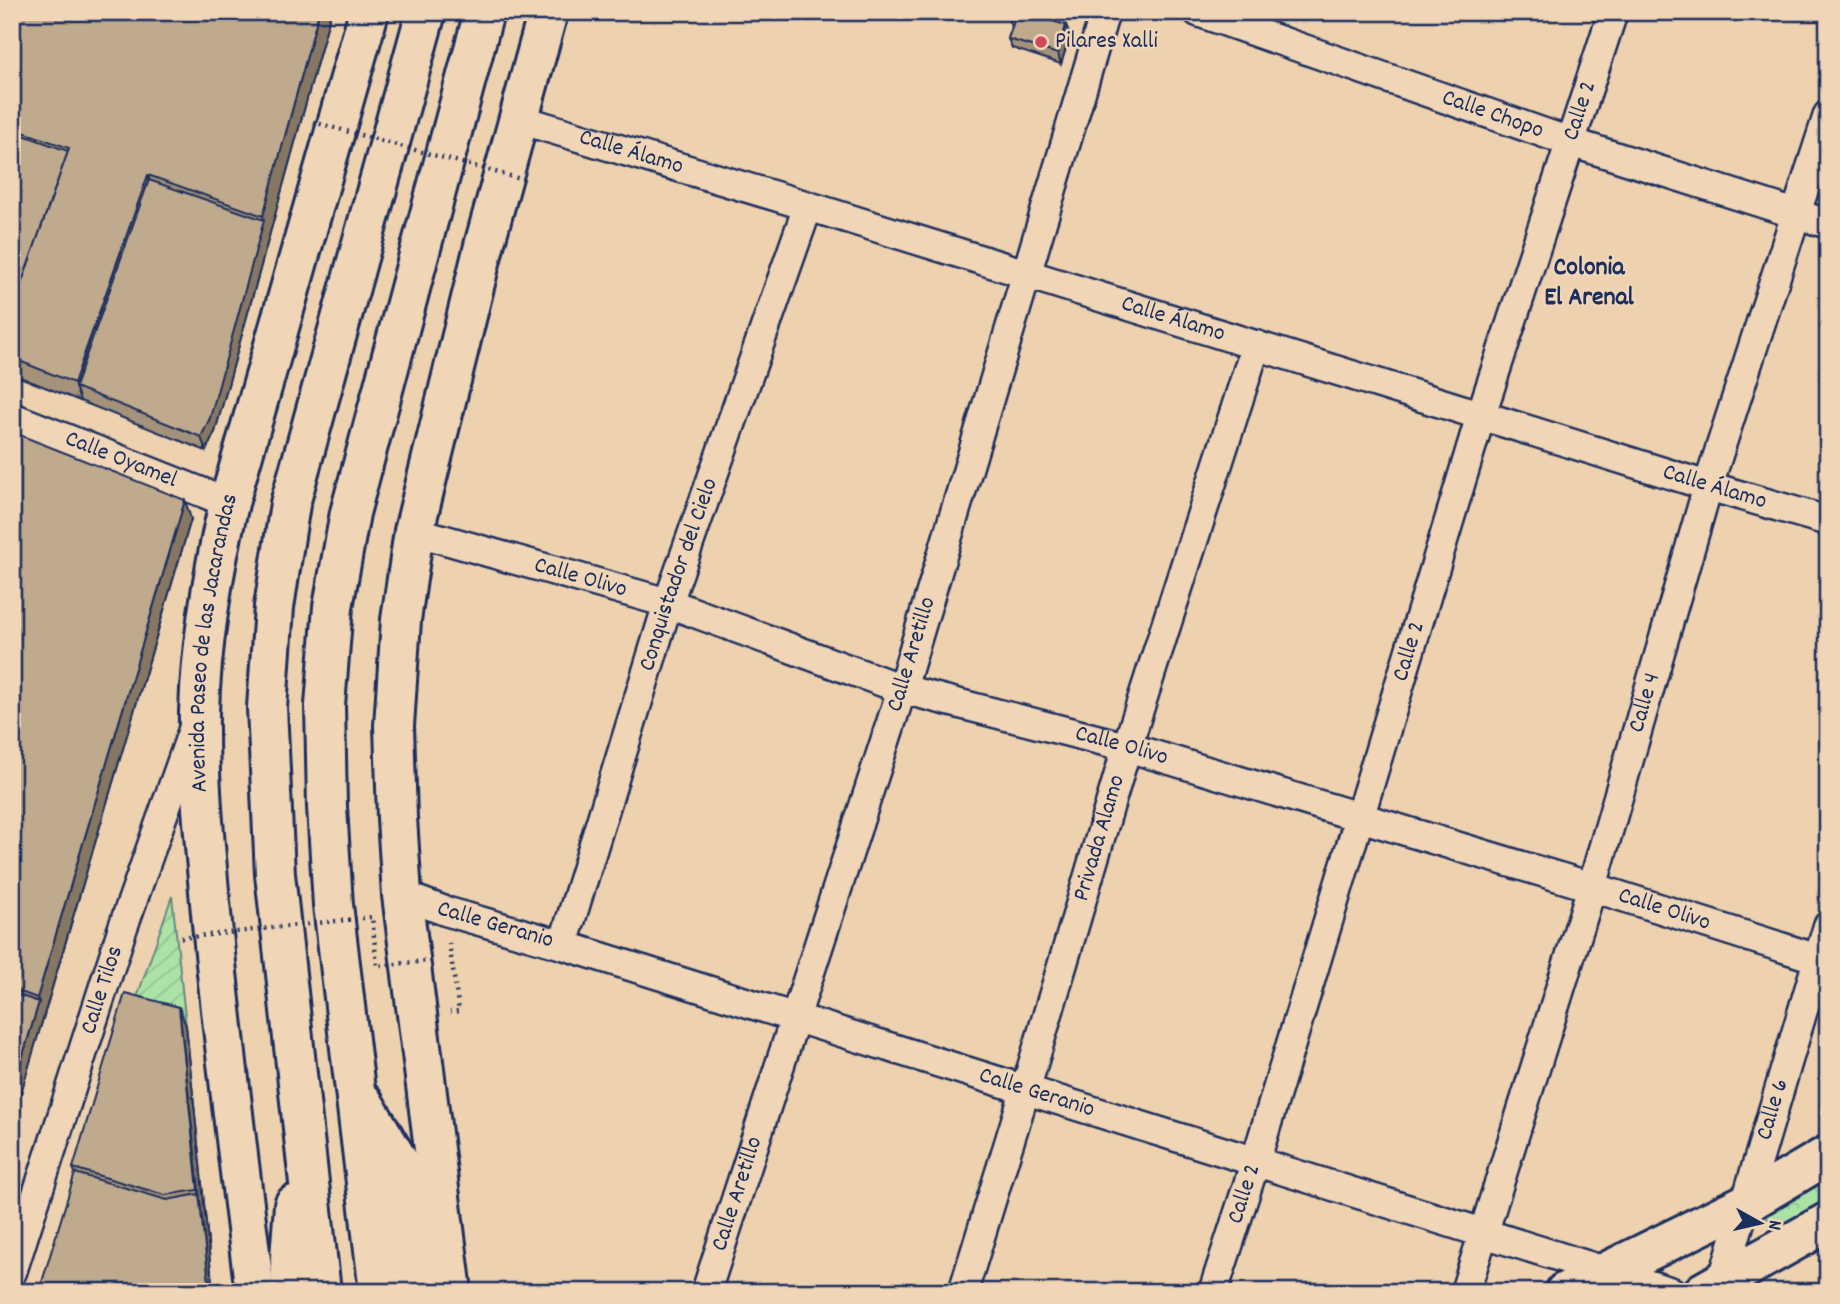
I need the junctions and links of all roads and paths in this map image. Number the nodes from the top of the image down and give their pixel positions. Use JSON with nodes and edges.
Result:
{"nodes":[{"id":1,"x":369,"y":12,"type":"edge"},
{"id":2,"x":426,"y":12,"type":"edge"},
{"id":3,"x":484,"y":12,"type":"edge"},
{"id":4,"x":548,"y":12,"type":"edge"},
{"id":5,"x":1105,"y":12,"type":"edge"},
{"id":6,"x":1198,"y":12,"type":"edge"},
{"id":7,"x":1614,"y":12,"type":"edge"},
{"id":8,"x":1828,"y":115,"type":"edge"},
{"id":9,"x":519,"y":119,"type":"junction"},
{"id":10,"x":313,"y":122,"type":"dead end"},
{"id":11,"x":1570,"y":142,"type":"junction"},
{"id":12,"x":528,"y":181,"type":"dead end"},
{"id":13,"x":807,"y":206,"type":"junction"},
{"id":14,"x":1796,"y":215,"type":"junction"},
{"id":15,"x":1828,"y":224,"type":"edge"},
{"id":16,"x":1027,"y":274,"type":"junction"},
{"id":17,"x":1256,"y":345,"type":"junction"},
{"id":18,"x":1481,"y":415,"type":"junction"},
{"id":19,"x":12,"y":417,"type":"edge"},
{"id":20,"x":1708,"y":486,"type":"junction"},
{"id":21,"x":229,"y":503,"type":"junction"},
{"id":22,"x":1828,"y":521,"type":"edge"},
{"id":23,"x":414,"y":531,"type":"junction"},
{"id":24,"x":668,"y":603,"type":"junction"},
{"id":25,"x":902,"y":689,"type":"junction"},
{"id":26,"x":200,"y":711,"type":"junction"},
{"id":27,"x":1127,"y":747,"type":"junction"},
{"id":28,"x":1360,"y":816,"type":"junction"},
{"id":29,"x":1592,"y":887,"type":"junction"},
{"id":30,"x":402,"y":895,"type":"junction"},
{"id":31,"x":445,"y":911,"type":"junction"},
{"id":32,"x":1828,"y":926,"type":"edge"},
{"id":33,"x":181,"y":938,"type":"dead end"},
{"id":34,"x":563,"y":945,"type":"junction"},
{"id":35,"x":436,"y":960,"type":"dead end"},
{"id":36,"x":1822,"y":961,"type":"edge"},
{"id":37,"x":459,"y":1011,"type":"dead end"},
{"id":38,"x":794,"y":1019,"type":"junction"},
{"id":39,"x":1025,"y":1091,"type":"junction"},
{"id":40,"x":356,"y":1092,"type":"junction"},
{"id":41,"x":1828,"y":1155,"type":"edge"},
{"id":42,"x":1255,"y":1163,"type":"junction"},
{"id":43,"x":1745,"y":1204,"type":"junction"},
{"id":44,"x":1828,"y":1222,"type":"edge"},
{"id":45,"x":1484,"y":1233,"type":"junction"},
{"id":46,"x":1605,"y":1271,"type":"junction"},
{"id":47,"x":12,"y":1272,"type":"edge"},
{"id":48,"x":375,"y":1285,"type":"edge"},
{"id":49,"x":316,"y":1288,"type":"edge"},
{"id":50,"x":1714,"y":1289,"type":"edge"},
{"id":51,"x":255,"y":1292,"type":"edge"},
{"id":52,"x":417,"y":1292,"type":"edge"},
{"id":53,"x":452,"y":1292,"type":"edge"},
{"id":54,"x":706,"y":1292,"type":"edge"},
{"id":55,"x":963,"y":1292,"type":"edge"},
{"id":56,"x":1213,"y":1292,"type":"edge"},
{"id":57,"x":1465,"y":1292,"type":"edge"},
{"id":58,"x":1565,"y":1292,"type":"edge"},
{"id":59,"x":1672,"y":1292,"type":"edge"}],
"edges":[{"from":1,"to":21,"type":"main road","name":"Avenida Paseo de las Jacarandas"},
{"from":2,"to":49,"type":"main road"},
{"from":3,"to":40,"type":"main road"},
{"from":4,"to":9,"type":"main road"},
{"from":5,"to":16,"type":"street","name":"Calle Aretillo"},
{"from":6,"to":11,"type":"street","name":"Calle Chopo"},
{"from":7,"to":11,"type":"street","name":"Calle 2"},
{"from":8,"to":14,"type":"street","name":"Calle 4"},
{"from":9,"to":13,"type":"street","name":"Calle Álamo"},
{"from":9,"to":23,"type":"main road"},
{"from":10,"to":12,"type":"path","bridge":true},
{"from":11,"to":14,"type":"street","name":"Calle Chopo"},
{"from":11,"to":18,"type":"street","name":"Calle 2"},
{"from":13,"to":16,"type":"street","name":"Calle Álamo"},
{"from":13,"to":24,"type":"street","name":"Conquistador del Cielo"},
{"from":14,"to":15,"type":"street","name":"Calle Chopo"},
{"from":14,"to":20,"type":"street","name":"Calle 4"},
{"from":16,"to":17,"type":"street","name":"Calle Álamo"},
{"from":16,"to":25,"type":"street","name":"Calle Aretillo"},
{"from":17,"to":18,"type":"street","name":"Calle Álamo"},
{"from":17,"to":27,"type":"street","name":"Privada Álamo"},
{"from":18,"to":20,"type":"street","name":"Calle Álamo"},
{"from":18,"to":28,"type":"street","name":"Calle 2"},
{"from":19,"to":21,"type":"street","name":"Calle Oyamel"},
{"from":20,"to":22,"type":"street","name":"Calle Álamo"},
{"from":20,"to":29,"type":"street","name":"Calle 4"},
{"from":21,"to":26,"type":"main road","name":"Avenida Paseo de las Jacarandas"},
{"from":23,"to":24,"type":"street","name":"Calle Olivo"},
{"from":23,"to":30,"type":"main road"},
{"from":24,"to":25,"type":"street","name":"Calle Olivo"},
{"from":24,"to":34,"type":"street","name":"Conquistador del Cielo"},
{"from":25,"to":27,"type":"street","name":"Calle Olivo"},
{"from":25,"to":38,"type":"street","name":"Calle Aretillo"},
{"from":26,"to":47,"type":"street","name":"Calle Tilos"},
{"from":26,"to":51,"type":"main road","name":"Avenida Paseo de las Jacarandas"},
{"from":27,"to":28,"type":"street","name":"Calle Olivo"},
{"from":27,"to":39,"type":"street","name":"Privada Álamo"},
{"from":28,"to":29,"type":"street","name":"Calle Olivo"},
{"from":28,"to":42,"type":"street","name":"Calle 2"},
{"from":29,"to":36,"type":"street","name":"Calle Olivo"},
{"from":29,"to":45,"type":"street","name":"Calle 4"},
{"from":30,"to":31,"type":"street","name":"Calle Geranio"},
{"from":30,"to":53,"type":"main road"},
{"from":31,"to":34,"type":"street","name":"Calle Geranio"},
{"from":31,"to":37,"type":"path"},
{"from":32,"to":36,"type":"street","name":"Calle 6"},
{"from":33,"to":35,"type":"path","bridge":true},
{"from":34,"to":38,"type":"street","name":"Calle Geranio"},
{"from":36,"to":43,"type":"street","name":"Calle 6"},
{"from":38,"to":39,"type":"street","name":"Calle Geranio"},
{"from":38,"to":54,"type":"street","name":"Calle Aretillo"},
{"from":39,"to":42,"type":"street","name":"Calle Geranio"},
{"from":39,"to":55,"type":"street","name":"Privada Álamo"},
{"from":40,"to":48,"type":"main road"},
{"from":40,"to":52,"type":"main road"},
{"from":41,"to":43,"type":"main road"},
{"from":42,"to":45,"type":"street","name":"Calle Geranio"},
{"from":42,"to":56,"type":"street","name":"Calle 2"},
{"from":43,"to":46,"type":"main road"},
{"from":43,"to":50,"type":"street","name":"Calle 6"},
{"from":44,"to":50,"type":"main road"},
{"from":45,"to":46,"type":"street","name":"Calle Geranio"},
{"from":45,"to":57,"type":"street","name":"Calle 4"},
{"from":46,"to":58,"type":"main road"},
{"from":46,"to":59,"type":"street","name":"Calle Geranio"}]}
